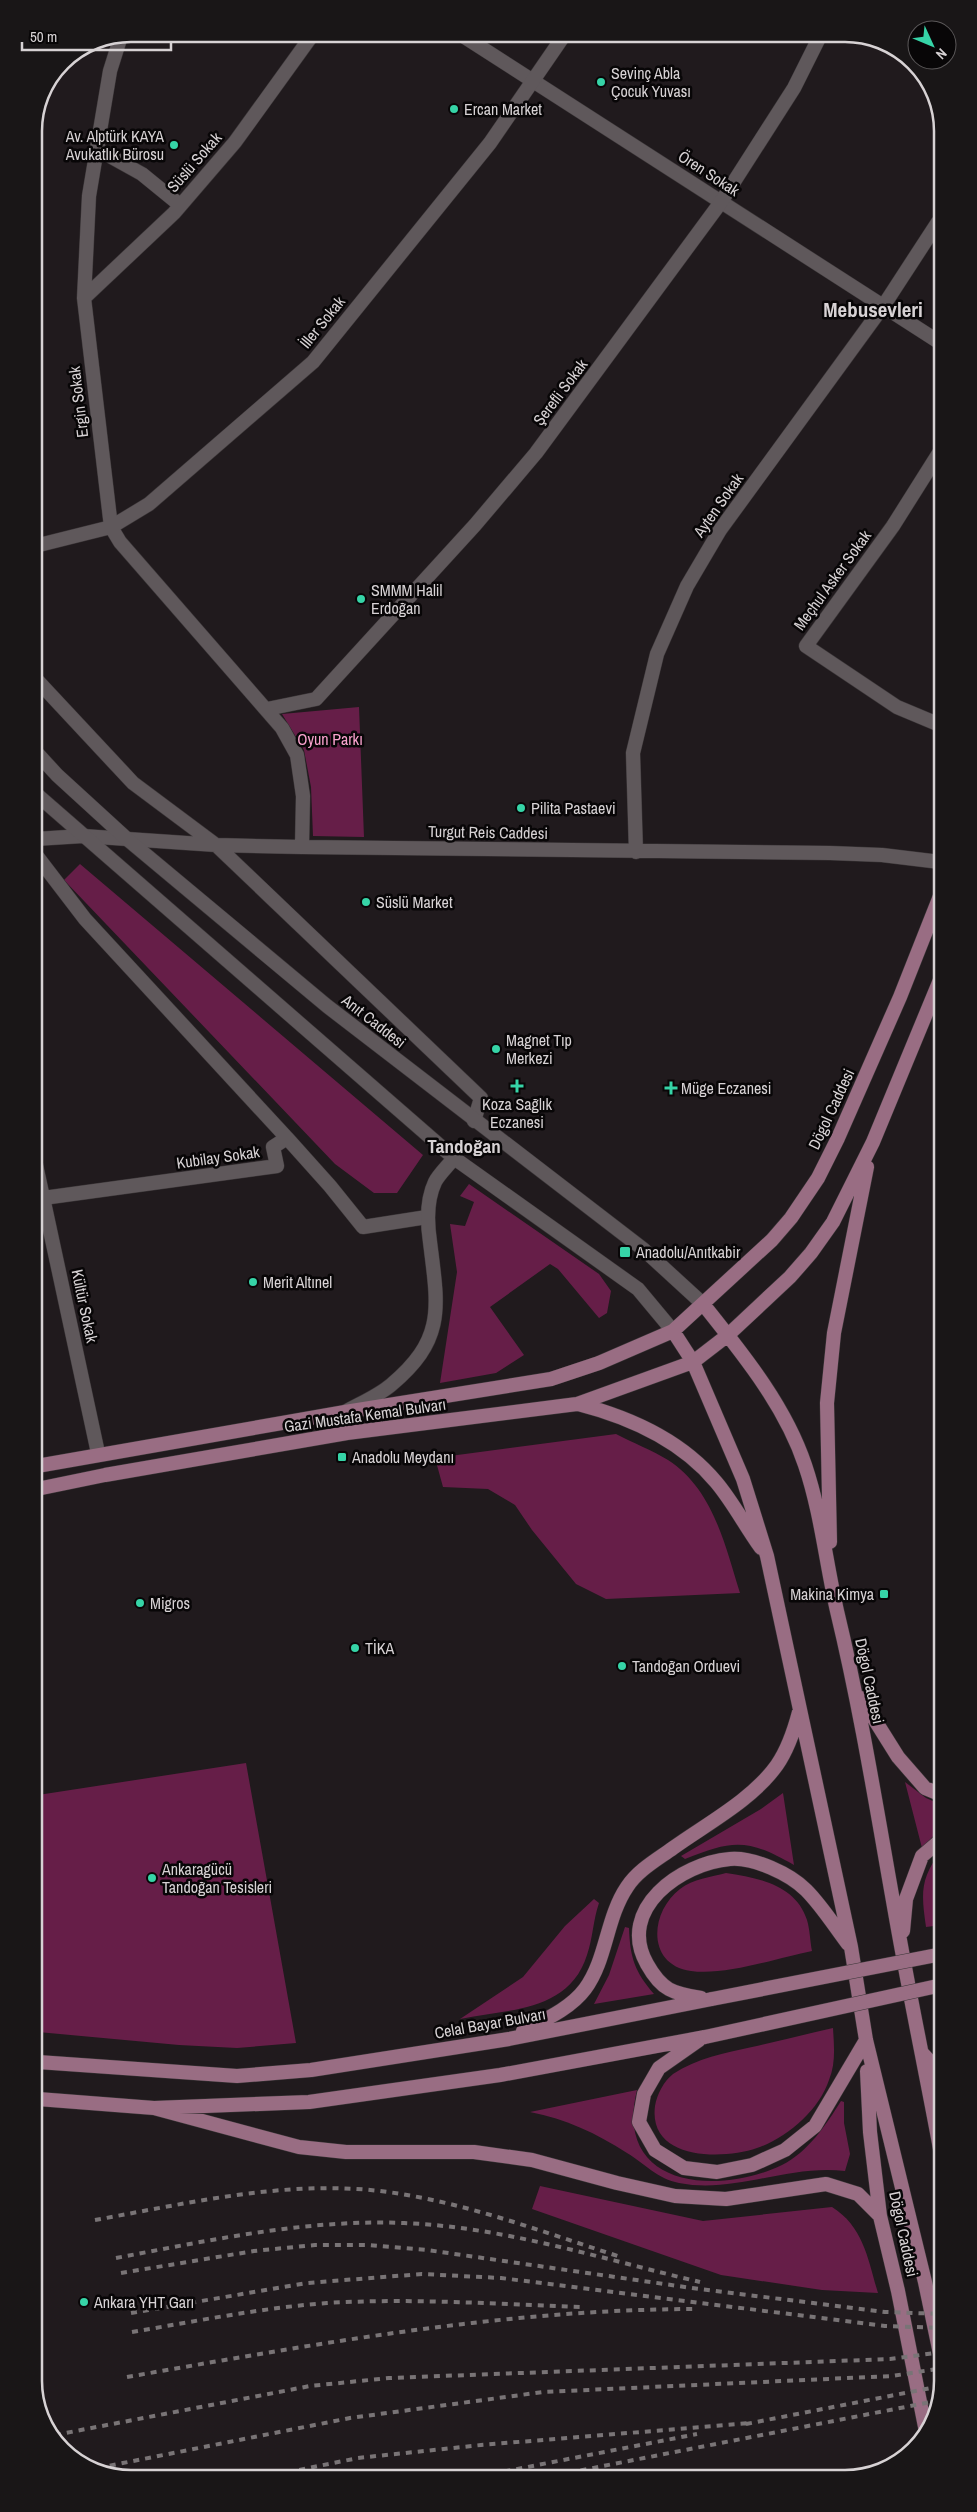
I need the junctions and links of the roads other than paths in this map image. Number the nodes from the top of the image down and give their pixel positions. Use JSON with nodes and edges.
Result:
{"nodes":[{"id":1,"x":306,"y":43,"type":"edge"},
{"id":2,"x":474,"y":43,"type":"edge"},
{"id":3,"x":558,"y":43,"type":"edge"},
{"id":4,"x":817,"y":43,"type":"edge"},
{"id":5,"x":119,"y":44,"type":"edge"},
{"id":6,"x":533,"y":82,"type":"junction"},
{"id":7,"x":97,"y":149,"type":"junction"},
{"id":8,"x":722,"y":202,"type":"junction"},
{"id":9,"x":180,"y":205,"type":"junction"},
{"id":10,"x":934,"y":228,"type":"edge"},
{"id":11,"x":84,"y":298,"type":"junction"},
{"id":12,"x":884,"y":305,"type":"junction"},
{"id":13,"x":934,"y":339,"type":"edge"},
{"id":14,"x":934,"y":460,"type":"edge"},
{"id":15,"x":111,"y":527,"type":"junction"},
{"id":16,"x":43,"y":544,"type":"edge"},
{"id":17,"x":43,"y":686,"type":"edge"},
{"id":18,"x":266,"y":709,"type":"junction"},
{"id":19,"x":934,"y":722,"type":"edge"},
{"id":20,"x":43,"y":760,"type":"edge"},
{"id":21,"x":43,"y":800,"type":"edge"},
{"id":22,"x":84,"y":836,"type":"junction"},
{"id":23,"x":43,"y":839,"type":"edge"},
{"id":24,"x":128,"y":839,"type":"junction"},
{"id":25,"x":216,"y":845,"type":"junction"},
{"id":26,"x":302,"y":847,"type":"junction"},
{"id":27,"x":636,"y":852,"type":"junction"},
{"id":28,"x":934,"y":861,"type":"edge"},
{"id":29,"x":43,"y":864,"type":"edge"},
{"id":30,"x":934,"y":911,"type":"edge"},
{"id":31,"x":934,"y":995,"type":"edge"},
{"id":32,"x":474,"y":1121,"type":"junction"},
{"id":33,"x":287,"y":1138,"type":"junction"},
{"id":34,"x":873,"y":1142,"type":"junction"},
{"id":35,"x":454,"y":1158,"type":"junction"},
{"id":36,"x":43,"y":1199,"type":"edge"},
{"id":37,"x":43,"y":1210,"type":"edge"},
{"id":38,"x":427,"y":1217,"type":"junction"},
{"id":39,"x":703,"y":1304,"type":"junction"},
{"id":40,"x":673,"y":1331,"type":"junction"},
{"id":41,"x":728,"y":1335,"type":"junction"},
{"id":42,"x":693,"y":1362,"type":"junction"},
{"id":43,"x":577,"y":1404,"type":"junction"},
{"id":44,"x":345,"y":1412,"type":"junction"},
{"id":45,"x":98,"y":1454,"type":"junction"},
{"id":46,"x":42,"y":1465,"type":"edge"},
{"id":47,"x":42,"y":1488,"type":"edge"},
{"id":48,"x":768,"y":1556,"type":"junction"},
{"id":49,"x":831,"y":1583,"type":"junction"},
{"id":50,"x":856,"y":1691,"type":"junction"},
{"id":51,"x":800,"y":1712,"type":"junction"},
{"id":52,"x":934,"y":1792,"type":"edge"},
{"id":53,"x":934,"y":1846,"type":"edge"},
{"id":54,"x":851,"y":1947,"type":"junction"},
{"id":55,"x":902,"y":1952,"type":"junction"},
{"id":56,"x":934,"y":1956,"type":"edge"},
{"id":57,"x":934,"y":1987,"type":"edge"},
{"id":58,"x":712,"y":2000,"type":"junction"},
{"id":59,"x":705,"y":2036,"type":"junction"},
{"id":60,"x":509,"y":2039,"type":"junction"},
{"id":61,"x":866,"y":2040,"type":"junction"},
{"id":62,"x":922,"y":2054,"type":"junction"},
{"id":63,"x":42,"y":2062,"type":"edge"},
{"id":64,"x":934,"y":2067,"type":"edge"},
{"id":65,"x":934,"y":2084,"type":"edge"},
{"id":66,"x":42,"y":2099,"type":"edge"},
{"id":67,"x":154,"y":2108,"type":"junction"},
{"id":68,"x":934,"y":2117,"type":"edge"},
{"id":69,"x":880,"y":2216,"type":"junction"},
{"id":70,"x":934,"y":2325,"type":"edge"},
{"id":71,"x":924,"y":2423,"type":"edge"}],
"edges":[{"from":1,"to":9,"type":"street","name":"Süslü Sokak"},
{"from":2,"to":6,"type":"street","name":"Ören Sokak"},
{"from":3,"to":6,"type":"street","name":"İller Sokak"},
{"from":4,"to":8,"type":"street","name":"Şerefli Sokak"},
{"from":5,"to":7,"type":"street","name":"Ergin Sokak"},
{"from":6,"to":8,"type":"street","name":"Ören Sokak"},
{"from":6,"to":15,"type":"street","name":"İller Sokak"},
{"from":7,"to":9,"type":"street"},
{"from":7,"to":11,"type":"street","name":"Ergin Sokak"},
{"from":8,"to":12,"type":"street","name":"Ören Sokak"},
{"from":8,"to":18,"type":"street","name":"Şerefli Sokak"},
{"from":9,"to":11,"type":"street","name":"Süslü Sokak"},
{"from":10,"to":12,"type":"street","name":"Ayten Sokak"},
{"from":11,"to":15,"type":"street","name":"Ergin Sokak"},
{"from":12,"to":13,"type":"street","name":"Ören Sokak"},
{"from":12,"to":27,"type":"street","name":"Ayten Sokak"},
{"from":14,"to":19,"type":"street","name":"Meçhul Asker Sokak"},
{"from":15,"to":16,"type":"street","name":"İller Sokak"},
{"from":15,"to":18,"type":"street","name":"Ergin Sokak"},
{"from":17,"to":25,"type":"street"},
{"from":18,"to":26,"type":"street","name":"Ergin Sokak"},
{"from":20,"to":24,"type":"street","name":"Anıt Caddesi"},
{"from":21,"to":22,"type":"street"},
{"from":22,"to":23,"type":"street","name":"Turgut Reis Caddesi"},
{"from":22,"to":24,"type":"street","name":"Turgut Reis Caddesi"},
{"from":22,"to":35,"type":"street"},
{"from":24,"to":25,"type":"street","name":"Turgut Reis Caddesi"},
{"from":24,"to":32,"type":"street","name":"Anıt Caddesi"},
{"from":25,"to":26,"type":"street","name":"Turgut Reis Caddesi"},
{"from":25,"to":32,"type":"street"},
{"from":26,"to":27,"type":"street","name":"Turgut Reis Caddesi"},
{"from":27,"to":28,"type":"street","name":"Turgut Reis Caddesi"},
{"from":29,"to":33,"type":"street"},
{"from":30,"to":39,"type":"main road","name":"Dögol Caddesi"},
{"from":31,"to":34,"type":"main road"},
{"from":32,"to":39,"type":"street","name":"Anıt Caddesi"},
{"from":33,"to":36,"type":"street","name":"Kubilay Sokak"},
{"from":33,"to":38,"type":"street"},
{"from":34,"to":41,"type":"main road"},
{"from":34,"to":49,"type":"main road"},
{"from":35,"to":38,"type":"street"},
{"from":35,"to":40,"type":"street"},
{"from":37,"to":45,"type":"street","name":"Kültür Sokak"},
{"from":38,"to":44,"type":"street"},
{"from":39,"to":40,"type":"main road","name":"Dögol Caddesi"},
{"from":39,"to":41,"type":"main road","name":"Dögol Caddesi"},
{"from":40,"to":42,"type":"main road","name":"Dögol Caddesi"},
{"from":40,"to":44,"type":"main road","name":"Gazi Mustafa Kemal Bulvarı"},
{"from":41,"to":42,"type":"main road"},
{"from":41,"to":49,"type":"main road","name":"Dögol Caddesi"},
{"from":42,"to":43,"type":"main road","name":"Gazi Mustafa Kemal Bulvarı"},
{"from":42,"to":48,"type":"main road","name":"Dögol Caddesi"},
{"from":43,"to":47,"type":"main road","name":"Gazi Mustafa Kemal Bulvarı"},
{"from":43,"to":48,"type":"main road"},
{"from":44,"to":45,"type":"main road","name":"Gazi Mustafa Kemal Bulvarı"},
{"from":45,"to":46,"type":"main road","name":"Gazi Mustafa Kemal Bulvarı"},
{"from":48,"to":51,"type":"main road","name":"Dögol Caddesi"},
{"from":49,"to":50,"type":"main road","name":"Dögol Caddesi"},
{"from":50,"to":52,"type":"main road"},
{"from":50,"to":55,"type":"main road","name":"Dögol Caddesi"},
{"from":51,"to":54,"type":"main road","name":"Dögol Caddesi"},
{"from":51,"to":60,"type":"main road"},
{"from":53,"to":55,"type":"main road"},
{"from":54,"to":58,"type":"main road"},
{"from":54,"to":61,"type":"main road","name":"Dögol Caddesi"},
{"from":55,"to":62,"type":"main road","name":"Dögol Caddesi"},
{"from":56,"to":58,"type":"main road","name":"Celal Bayar Bulvarı","bridge":true},
{"from":57,"to":59,"type":"main road","bridge":true},
{"from":58,"to":60,"type":"main road","name":"Celal Bayar Bulvarı"},
{"from":59,"to":61,"type":"main road"},
{"from":59,"to":67,"type":"main road"},
{"from":60,"to":63,"type":"main road","name":"Celal Bayar Bulvarı"},
{"from":61,"to":69,"type":"main road","name":"Dögol Caddesi"},
{"from":61,"to":70,"type":"main road","name":"Dögol Caddesi"},
{"from":62,"to":64,"type":"main road"},
{"from":62,"to":65,"type":"main road","name":"Dögol Caddesi"},
{"from":62,"to":68,"type":"main road","name":"Dögol Caddesi"},
{"from":66,"to":67,"type":"main road"},
{"from":67,"to":69,"type":"main road"},
{"from":69,"to":71,"type":"main road","name":"Dögol Caddesi"}]}
